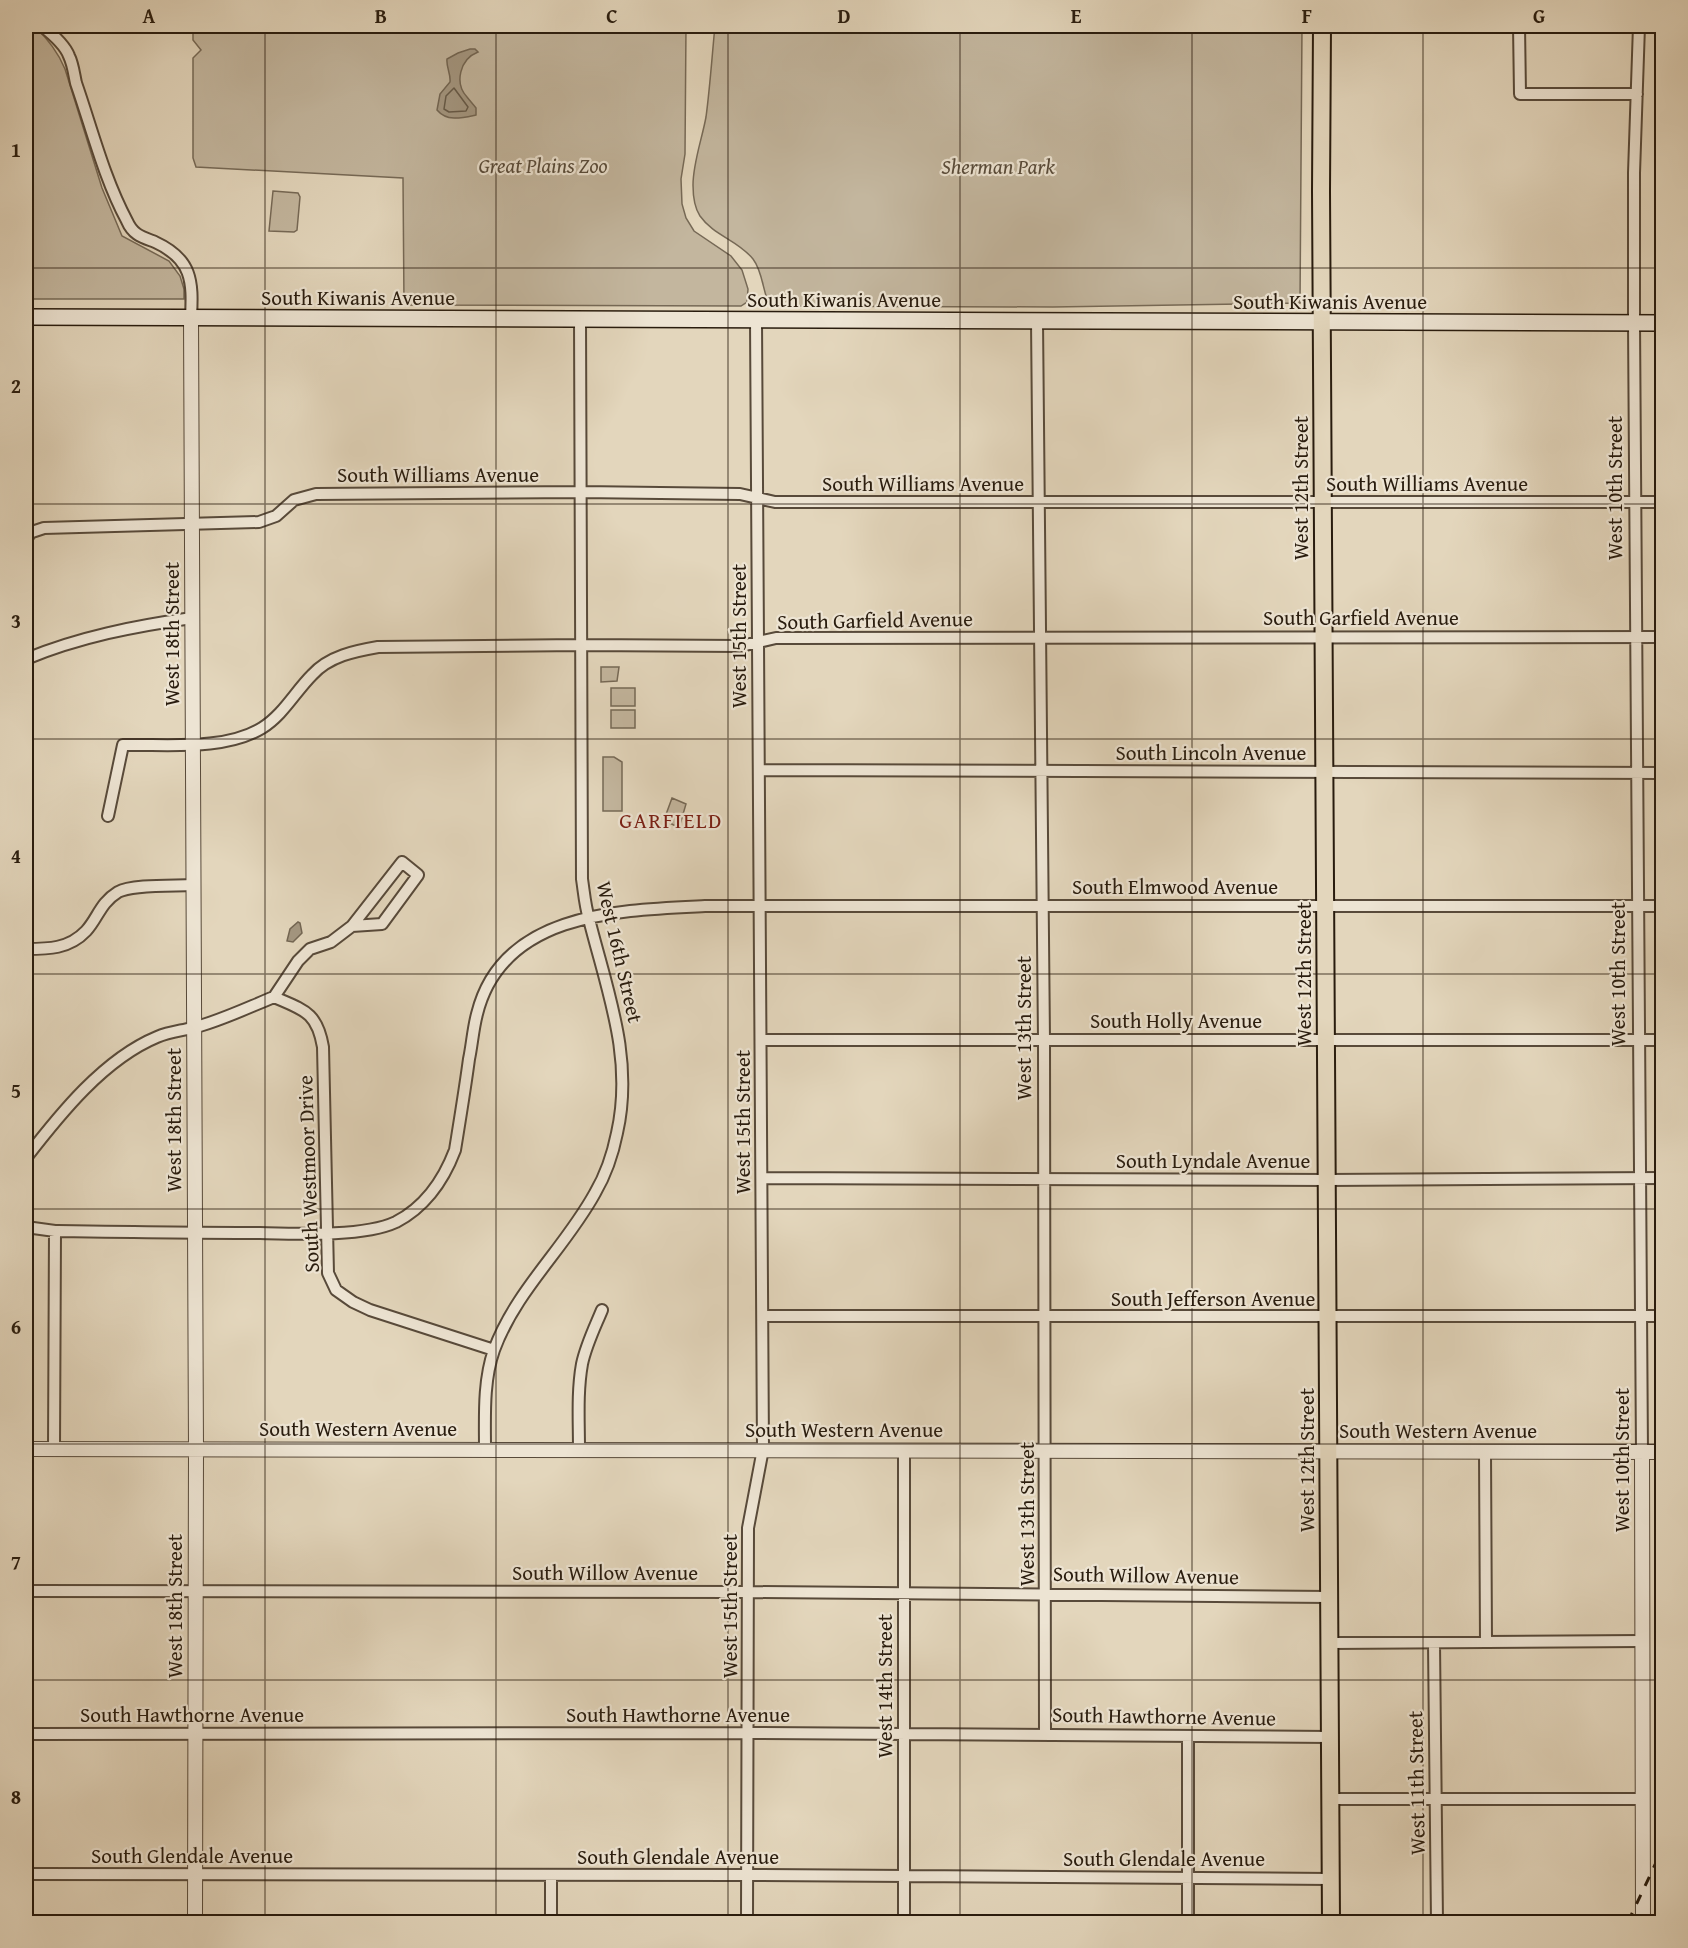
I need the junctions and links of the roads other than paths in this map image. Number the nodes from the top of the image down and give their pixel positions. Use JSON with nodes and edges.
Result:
{"nodes":[{"id":1,"x":42,"y":26,"type":"edge"},
{"id":2,"x":1322,"y":26,"type":"edge"},
{"id":3,"x":1520,"y":26,"type":"edge"},
{"id":4,"x":1639,"y":26,"type":"edge"},
{"id":5,"x":1637,"y":94,"type":"junction"},
{"id":6,"x":26,"y":317,"type":"edge"},
{"id":7,"x":190,"y":317,"type":"junction"},
{"id":8,"x":580,"y":319,"type":"junction"},
{"id":9,"x":756,"y":320,"type":"junction"},
{"id":10,"x":1037,"y":321,"type":"junction"},
{"id":11,"x":1322,"y":322,"type":"junction"},
{"id":12,"x":1634,"y":323,"type":"junction"},
{"id":13,"x":1662,"y":323,"type":"edge"},
{"id":14,"x":581,"y":492,"type":"junction"},
{"id":15,"x":758,"y":498,"type":"junction"},
{"id":16,"x":1323,"y":502,"type":"junction"},
{"id":17,"x":1635,"y":502,"type":"junction"},
{"id":18,"x":1662,"y":502,"type":"edge"},
{"id":19,"x":1039,"y":503,"type":"junction"},
{"id":20,"x":192,"y":526,"type":"junction"},
{"id":21,"x":26,"y":538,"type":"edge"},
{"id":22,"x":192,"y":618,"type":"junction"},
{"id":23,"x":1324,"y":637,"type":"junction"},
{"id":24,"x":1636,"y":637,"type":"junction"},
{"id":25,"x":1662,"y":637,"type":"edge"},
{"id":26,"x":1040,"y":638,"type":"junction"},
{"id":27,"x":758,"y":643,"type":"junction"},
{"id":28,"x":581,"y":645,"type":"junction"},
{"id":29,"x":26,"y":659,"type":"edge"},
{"id":30,"x":192,"y":744,"type":"junction"},
{"id":31,"x":759,"y":770,"type":"junction"},
{"id":32,"x":1041,"y":771,"type":"junction"},
{"id":33,"x":1324,"y":771,"type":"junction"},
{"id":34,"x":1662,"y":772,"type":"edge"},
{"id":35,"x":1637,"y":773,"type":"junction"},
{"id":36,"x":108,"y":816,"type":"dead end"},
{"id":37,"x":192,"y":885,"type":"junction"},
{"id":38,"x":760,"y":906,"type":"junction"},
{"id":39,"x":1042,"y":906,"type":"junction"},
{"id":40,"x":1325,"y":906,"type":"junction"},
{"id":41,"x":1638,"y":906,"type":"junction"},
{"id":42,"x":1662,"y":906,"type":"edge"},
{"id":43,"x":588,"y":917,"type":"junction"},
{"id":44,"x":352,"y":926,"type":"junction"},
{"id":45,"x":26,"y":950,"type":"edge"},
{"id":46,"x":274,"y":997,"type":"junction"},
{"id":47,"x":193,"y":1028,"type":"junction"},
{"id":48,"x":761,"y":1040,"type":"junction"},
{"id":49,"x":1044,"y":1040,"type":"junction"},
{"id":50,"x":1326,"y":1040,"type":"junction"},
{"id":51,"x":1639,"y":1040,"type":"junction"},
{"id":52,"x":1662,"y":1040,"type":"edge"},
{"id":53,"x":26,"y":1158,"type":"edge"},
{"id":54,"x":762,"y":1178,"type":"junction"},
{"id":55,"x":1640,"y":1178,"type":"junction"},
{"id":56,"x":1662,"y":1178,"type":"edge"},
{"id":57,"x":1044,"y":1179,"type":"junction"},
{"id":58,"x":1327,"y":1180,"type":"junction"},
{"id":59,"x":26,"y":1227,"type":"edge"},
{"id":60,"x":55,"y":1231,"type":"junction"},
{"id":61,"x":194,"y":1233,"type":"junction"},
{"id":62,"x":326,"y":1234,"type":"junction"},
{"id":63,"x":602,"y":1310,"type":"dead end"},
{"id":64,"x":763,"y":1316,"type":"junction"},
{"id":65,"x":1662,"y":1316,"type":"edge"},
{"id":66,"x":1044,"y":1317,"type":"junction"},
{"id":67,"x":1641,"y":1317,"type":"junction"},
{"id":68,"x":1327,"y":1318,"type":"junction"},
{"id":69,"x":494,"y":1350,"type":"junction"},
{"id":70,"x":26,"y":1449,"type":"edge"},
{"id":71,"x":54,"y":1449,"type":"junction"},
{"id":72,"x":196,"y":1449,"type":"junction"},
{"id":73,"x":485,"y":1449,"type":"junction"},
{"id":74,"x":763,"y":1449,"type":"junction"},
{"id":75,"x":579,"y":1450,"type":"junction"},
{"id":76,"x":904,"y":1450,"type":"junction"},
{"id":77,"x":1045,"y":1450,"type":"junction"},
{"id":78,"x":1328,"y":1450,"type":"junction"},
{"id":79,"x":1485,"y":1452,"type":"junction"},
{"id":80,"x":1642,"y":1452,"type":"junction"},
{"id":81,"x":1662,"y":1452,"type":"edge"},
{"id":82,"x":26,"y":1592,"type":"edge"},
{"id":83,"x":195,"y":1592,"type":"junction"},
{"id":84,"x":749,"y":1592,"type":"junction"},
{"id":85,"x":904,"y":1593,"type":"junction"},
{"id":86,"x":1046,"y":1593,"type":"junction"},
{"id":87,"x":1329,"y":1597,"type":"junction"},
{"id":88,"x":1642,"y":1641,"type":"junction"},
{"id":89,"x":1434,"y":1642,"type":"junction"},
{"id":90,"x":1486,"y":1642,"type":"junction"},
{"id":91,"x":1329,"y":1643,"type":"junction"},
{"id":92,"x":748,"y":1733,"type":"junction"},
{"id":93,"x":26,"y":1734,"type":"edge"},
{"id":94,"x":195,"y":1734,"type":"junction"},
{"id":95,"x":904,"y":1734,"type":"junction"},
{"id":96,"x":1045,"y":1735,"type":"junction"},
{"id":97,"x":1188,"y":1736,"type":"junction"},
{"id":98,"x":1330,"y":1737,"type":"junction"},
{"id":99,"x":1642,"y":1798,"type":"junction"},
{"id":100,"x":1330,"y":1799,"type":"junction"},
{"id":101,"x":1436,"y":1799,"type":"junction"},
{"id":102,"x":26,"y":1874,"type":"edge"},
{"id":103,"x":195,"y":1875,"type":"junction"},
{"id":104,"x":551,"y":1875,"type":"junction"},
{"id":105,"x":747,"y":1875,"type":"junction"},
{"id":106,"x":1188,"y":1876,"type":"junction"},
{"id":107,"x":904,"y":1877,"type":"junction"},
{"id":108,"x":1330,"y":1879,"type":"junction"},
{"id":109,"x":195,"y":1923,"type":"edge"},
{"id":110,"x":551,"y":1923,"type":"edge"},
{"id":111,"x":747,"y":1923,"type":"edge"},
{"id":112,"x":904,"y":1923,"type":"edge"},
{"id":113,"x":1188,"y":1923,"type":"edge"},
{"id":114,"x":1331,"y":1923,"type":"edge"},
{"id":115,"x":1437,"y":1923,"type":"edge"},
{"id":116,"x":1643,"y":1923,"type":"edge"}],
"edges":[{"from":1,"to":7,"type":"street"},
{"from":2,"to":11,"type":"main road","name":"West 12th Street"},
{"from":3,"to":5,"type":"street"},
{"from":4,"to":5,"type":"street","name":"West 10th Street"},
{"from":5,"to":12,"type":"street","name":"West 10th Street"},
{"from":6,"to":7,"type":"main road","name":"South Kiwanis Avenue"},
{"from":7,"to":8,"type":"main road","name":"South Kiwanis Avenue"},
{"from":7,"to":20,"type":"street","name":"West 18th Street"},
{"from":8,"to":9,"type":"main road","name":"South Kiwanis Avenue"},
{"from":8,"to":14,"type":"street","name":"West 16th Street"},
{"from":9,"to":10,"type":"main road","name":"South Kiwanis Avenue"},
{"from":9,"to":15,"type":"street","name":"West 15th Street"},
{"from":10,"to":11,"type":"main road","name":"South Kiwanis Avenue"},
{"from":10,"to":19,"type":"street","name":"West 13th Street"},
{"from":11,"to":12,"type":"main road","name":"South Kiwanis Avenue"},
{"from":11,"to":16,"type":"main road","name":"West 12th Street"},
{"from":12,"to":13,"type":"main road","name":"South Kiwanis Avenue"},
{"from":12,"to":17,"type":"street","name":"West 10th Street"},
{"from":14,"to":15,"type":"street","name":"South Williams Avenue"},
{"from":14,"to":20,"type":"street","name":"South Williams Avenue"},
{"from":14,"to":28,"type":"street","name":"West 16th Street"},
{"from":15,"to":19,"type":"street","name":"South Williams Avenue"},
{"from":15,"to":27,"type":"street","name":"West 15th Street"},
{"from":16,"to":17,"type":"street","name":"South Williams Avenue"},
{"from":16,"to":19,"type":"street","name":"South Williams Avenue"},
{"from":16,"to":23,"type":"main road","name":"West 12th Street"},
{"from":17,"to":18,"type":"street","name":"South Williams Avenue"},
{"from":17,"to":24,"type":"street","name":"West 10th Street"},
{"from":19,"to":26,"type":"street","name":"West 13th Street"},
{"from":20,"to":21,"type":"street"},
{"from":20,"to":22,"type":"street","name":"West 18th Street"},
{"from":22,"to":29,"type":"street"},
{"from":22,"to":30,"type":"street","name":"West 18th Street"},
{"from":23,"to":24,"type":"street","name":"South Garfield Avenue"},
{"from":23,"to":26,"type":"street","name":"South Garfield Avenue"},
{"from":23,"to":33,"type":"main road","name":"West 12th Street"},
{"from":24,"to":25,"type":"street","name":"South Garfield Avenue"},
{"from":24,"to":35,"type":"street","name":"West 10th Street"},
{"from":26,"to":27,"type":"street","name":"South Garfield Avenue"},
{"from":26,"to":32,"type":"street","name":"West 13th Street"},
{"from":27,"to":28,"type":"street","name":"South Garfield Avenue"},
{"from":27,"to":31,"type":"street","name":"West 15th Street"},
{"from":28,"to":30,"type":"street","name":"South Garfield Avenue"},
{"from":28,"to":43,"type":"street","name":"West 16th Street"},
{"from":30,"to":36,"type":"street","name":"South Garfield Avenue"},
{"from":30,"to":37,"type":"street","name":"West 18th Street"},
{"from":31,"to":32,"type":"street","name":"South Lincoln Avenue"},
{"from":31,"to":38,"type":"street","name":"West 15th Street"},
{"from":32,"to":33,"type":"street","name":"South Lincoln Avenue"},
{"from":32,"to":39,"type":"street","name":"West 13th Street"},
{"from":33,"to":35,"type":"street","name":"South Lincoln Avenue"},
{"from":33,"to":40,"type":"main road","name":"West 12th Street"},
{"from":34,"to":35,"type":"street","name":"South Lincoln Avenue"},
{"from":35,"to":41,"type":"street","name":"West 10th Street"},
{"from":37,"to":45,"type":"street"},
{"from":37,"to":47,"type":"street","name":"West 18th Street"},
{"from":38,"to":39,"type":"street","name":"South Elmwood Avenue"},
{"from":38,"to":43,"type":"street","name":"South Elmwood Avenue"},
{"from":38,"to":48,"type":"street","name":"West 15th Street"},
{"from":39,"to":40,"type":"street","name":"South Elmwood Avenue"},
{"from":39,"to":49,"type":"street","name":"West 13th Street"},
{"from":40,"to":41,"type":"street","name":"South Elmwood Avenue"},
{"from":40,"to":50,"type":"main road","name":"West 12th Street"},
{"from":41,"to":42,"type":"street","name":"South Elmwood Avenue"},
{"from":41,"to":51,"type":"street","name":"West 10th Street"},
{"from":43,"to":62,"type":"street","name":"South Elmwood Avenue"},
{"from":43,"to":69,"type":"street","name":"West 16th Street"},
{"from":44,"to":44,"type":"street"},
{"from":44,"to":46,"type":"street"},
{"from":46,"to":47,"type":"street"},
{"from":46,"to":62,"type":"street","name":"South Westmoor Drive"},
{"from":47,"to":53,"type":"street"},
{"from":47,"to":61,"type":"street","name":"West 18th Street"},
{"from":48,"to":49,"type":"street","name":"South Holly Avenue"},
{"from":48,"to":54,"type":"street","name":"West 15th Street"},
{"from":49,"to":50,"type":"street","name":"South Holly Avenue"},
{"from":49,"to":57,"type":"street","name":"West 13th Street"},
{"from":50,"to":51,"type":"street","name":"South Holly Avenue"},
{"from":50,"to":58,"type":"main road","name":"West 12th Street"},
{"from":51,"to":52,"type":"street","name":"South Holly Avenue"},
{"from":51,"to":55,"type":"street","name":"West 10th Street"},
{"from":54,"to":57,"type":"street","name":"South Lyndale Avenue"},
{"from":54,"to":64,"type":"street","name":"West 15th Street"},
{"from":55,"to":56,"type":"street","name":"South Lyndale Avenue"},
{"from":55,"to":58,"type":"street","name":"South Lyndale Avenue"},
{"from":55,"to":67,"type":"street","name":"West 10th Street"},
{"from":57,"to":58,"type":"street","name":"South Lyndale Avenue"},
{"from":57,"to":66,"type":"street","name":"West 13th Street"},
{"from":58,"to":68,"type":"main road","name":"West 12th Street"},
{"from":59,"to":60,"type":"street"},
{"from":60,"to":61,"type":"street"},
{"from":60,"to":71,"type":"street"},
{"from":61,"to":62,"type":"street","name":"South Elmwood Avenue"},
{"from":61,"to":72,"type":"street","name":"West 18th Street"},
{"from":62,"to":69,"type":"street","name":"South Westmoor Drive"},
{"from":63,"to":75,"type":"street"},
{"from":64,"to":66,"type":"street","name":"South Jefferson Avenue"},
{"from":64,"to":74,"type":"street","name":"West 15th Street"},
{"from":65,"to":67,"type":"street","name":"South Jefferson Avenue"},
{"from":66,"to":68,"type":"street","name":"South Jefferson Avenue"},
{"from":66,"to":77,"type":"street","name":"West 13th Street"},
{"from":67,"to":68,"type":"street","name":"South Jefferson Avenue"},
{"from":67,"to":80,"type":"street","name":"West 10th Street"},
{"from":68,"to":78,"type":"main road","name":"West 12th Street"},
{"from":69,"to":73,"type":"street","name":"West 16th Street"},
{"from":70,"to":71,"type":"street","name":"South Western Avenue"},
{"from":71,"to":72,"type":"street","name":"South Western Avenue"},
{"from":72,"to":73,"type":"street","name":"South Western Avenue"},
{"from":72,"to":83,"type":"street","name":"West 18th Street"},
{"from":73,"to":75,"type":"street","name":"South Western Avenue"},
{"from":74,"to":75,"type":"street","name":"South Western Avenue"},
{"from":74,"to":76,"type":"street","name":"South Western Avenue"},
{"from":74,"to":84,"type":"street","name":"West 15th Street"},
{"from":76,"to":77,"type":"street","name":"South Western Avenue"},
{"from":76,"to":85,"type":"street","name":"West 14th Street"},
{"from":77,"to":78,"type":"street","name":"South Western Avenue"},
{"from":77,"to":86,"type":"street","name":"West 13th Street"},
{"from":78,"to":79,"type":"street","name":"South Western Avenue"},
{"from":78,"to":87,"type":"main road","name":"West 12th Street"},
{"from":79,"to":80,"type":"street","name":"South Western Avenue"},
{"from":79,"to":90,"type":"street"},
{"from":80,"to":81,"type":"street","name":"South Western Avenue"},
{"from":80,"to":88,"type":"street","name":"West 10th Street"},
{"from":82,"to":83,"type":"street","name":"South Willow Avenue"},
{"from":83,"to":84,"type":"street","name":"South Willow Avenue"},
{"from":83,"to":94,"type":"street","name":"West 18th Street"},
{"from":84,"to":85,"type":"street","name":"South Willow Avenue"},
{"from":84,"to":92,"type":"street","name":"West 15th Street"},
{"from":85,"to":86,"type":"street","name":"South Willow Avenue"},
{"from":85,"to":95,"type":"street","name":"West 14th Street"},
{"from":86,"to":87,"type":"street","name":"South Willow Avenue"},
{"from":86,"to":96,"type":"street","name":"West 13th Street"},
{"from":87,"to":91,"type":"main road","name":"West 12th Street"},
{"from":88,"to":90,"type":"street"},
{"from":88,"to":99,"type":"street","name":"West 10th Street"},
{"from":89,"to":90,"type":"street"},
{"from":89,"to":91,"type":"street"},
{"from":89,"to":101,"type":"street","name":"West 11th Street"},
{"from":91,"to":98,"type":"main road","name":"West 12th Street"},
{"from":92,"to":94,"type":"street","name":"South Hawthorne Avenue"},
{"from":92,"to":95,"type":"street","name":"South Hawthorne Avenue"},
{"from":92,"to":105,"type":"street","name":"West 15th Street"},
{"from":93,"to":94,"type":"street","name":"South Hawthorne Avenue"},
{"from":94,"to":103,"type":"street","name":"West 18th Street"},
{"from":95,"to":96,"type":"street","name":"South Hawthorne Avenue"},
{"from":95,"to":107,"type":"street","name":"West 14th Street"},
{"from":96,"to":97,"type":"street","name":"South Hawthorne Avenue"},
{"from":97,"to":98,"type":"street","name":"South Hawthorne Avenue"},
{"from":97,"to":106,"type":"street"},
{"from":98,"to":100,"type":"main road","name":"West 12th Street"},
{"from":99,"to":101,"type":"street"},
{"from":99,"to":116,"type":"street","name":"West 10th Street"},
{"from":100,"to":101,"type":"street"},
{"from":100,"to":108,"type":"main road","name":"West 12th Street"},
{"from":101,"to":115,"type":"street","name":"West 11th Street"},
{"from":102,"to":103,"type":"street","name":"South Glendale Avenue"},
{"from":103,"to":104,"type":"street","name":"South Glendale Avenue"},
{"from":103,"to":109,"type":"street","name":"West 18th Street"},
{"from":104,"to":105,"type":"street","name":"South Glendale Avenue"},
{"from":104,"to":110,"type":"street"},
{"from":105,"to":107,"type":"street","name":"South Glendale Avenue"},
{"from":105,"to":111,"type":"street","name":"West 15th Street"},
{"from":106,"to":107,"type":"street","name":"South Glendale Avenue"},
{"from":106,"to":108,"type":"street","name":"South Glendale Avenue"},
{"from":106,"to":113,"type":"street"},
{"from":107,"to":112,"type":"street","name":"West 14th Street"},
{"from":108,"to":114,"type":"main road","name":"West 12th Street"}]}
